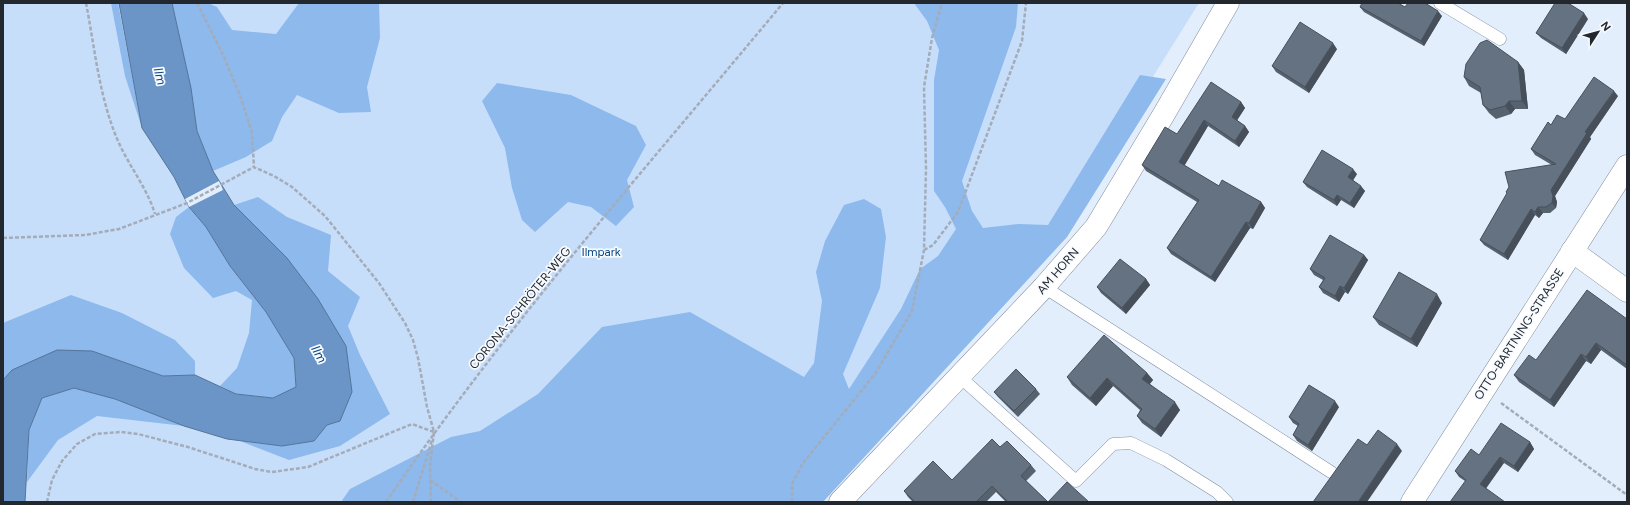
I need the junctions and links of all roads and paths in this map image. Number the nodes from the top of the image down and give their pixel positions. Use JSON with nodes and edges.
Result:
{"nodes":[{"id":1,"x":86,"y":3,"type":"edge"},
{"id":2,"x":197,"y":3,"type":"edge"},
{"id":3,"x":783,"y":3,"type":"edge"},
{"id":4,"x":942,"y":3,"type":"edge"},
{"id":5,"x":1026,"y":3,"type":"edge"},
{"id":6,"x":1228,"y":3,"type":"edge"},
{"id":7,"x":1440,"y":3,"type":"edge"},
{"id":8,"x":1500,"y":39,"type":"dead end"},
{"id":9,"x":1627,"y":166,"type":"edge"},
{"id":10,"x":254,"y":167,"type":"junction"},
{"id":11,"x":155,"y":214,"type":"junction"},
{"id":12,"x":3,"y":238,"type":"edge"},
{"id":13,"x":924,"y":250,"type":"junction"},
{"id":14,"x":1572,"y":251,"type":"junction"},
{"id":15,"x":1044,"y":287,"type":"junction"},
{"id":16,"x":1627,"y":291,"type":"edge"},
{"id":17,"x":960,"y":377,"type":"junction"},
{"id":18,"x":1483,"y":390,"type":"junction"},
{"id":19,"x":434,"y":432,"type":"junction"},
{"id":20,"x":1331,"y":472,"type":"dead end"},
{"id":21,"x":430,"y":480,"type":"junction"},
{"id":22,"x":1627,"y":495,"type":"edge"},
{"id":23,"x":47,"y":502,"type":"edge"},
{"id":24,"x":386,"y":502,"type":"edge"},
{"id":25,"x":413,"y":502,"type":"edge"},
{"id":26,"x":431,"y":502,"type":"edge"},
{"id":27,"x":461,"y":502,"type":"edge"},
{"id":28,"x":792,"y":502,"type":"edge"},
{"id":29,"x":840,"y":502,"type":"edge"},
{"id":30,"x":1227,"y":502,"type":"edge"},
{"id":31,"x":1412,"y":502,"type":"edge"}],
"edges":[{"from":1,"to":11,"type":"path"},
{"from":2,"to":10,"type":"path"},
{"from":3,"to":19,"type":"path","name":"CORONA-SCHRÖTER-WEG"},
{"from":4,"to":13,"type":"path"},
{"from":5,"to":13,"type":"path"},
{"from":6,"to":15,"type":"street","name":"AM HORN"},
{"from":7,"to":8,"type":"lane"},
{"from":9,"to":14,"type":"street","name":"OTTO-BARTNING-STRASSE"},
{"from":10,"to":11,"type":"path"},
{"from":10,"to":19,"type":"path"},
{"from":11,"to":12,"type":"path"},
{"from":13,"to":28,"type":"path"},
{"from":14,"to":16,"type":"street"},
{"from":14,"to":18,"type":"street","name":"OTTO-BARTNING-STRASSE"},
{"from":15,"to":17,"type":"street","name":"AM HORN"},
{"from":15,"to":20,"type":"lane"},
{"from":17,"to":29,"type":"street","name":"AM HORN"},
{"from":17,"to":30,"type":"lane"},
{"from":18,"to":22,"type":"path"},
{"from":18,"to":31,"type":"street","name":"OTTO-BARTNING-STRASSE"},
{"from":19,"to":21,"type":"path"},
{"from":19,"to":23,"type":"path"},
{"from":19,"to":24,"type":"path","name":"CORONA-SCHRÖTER-WEG"},
{"from":19,"to":25,"type":"path"},
{"from":21,"to":26,"type":"path"},
{"from":21,"to":27,"type":"path"}]}
